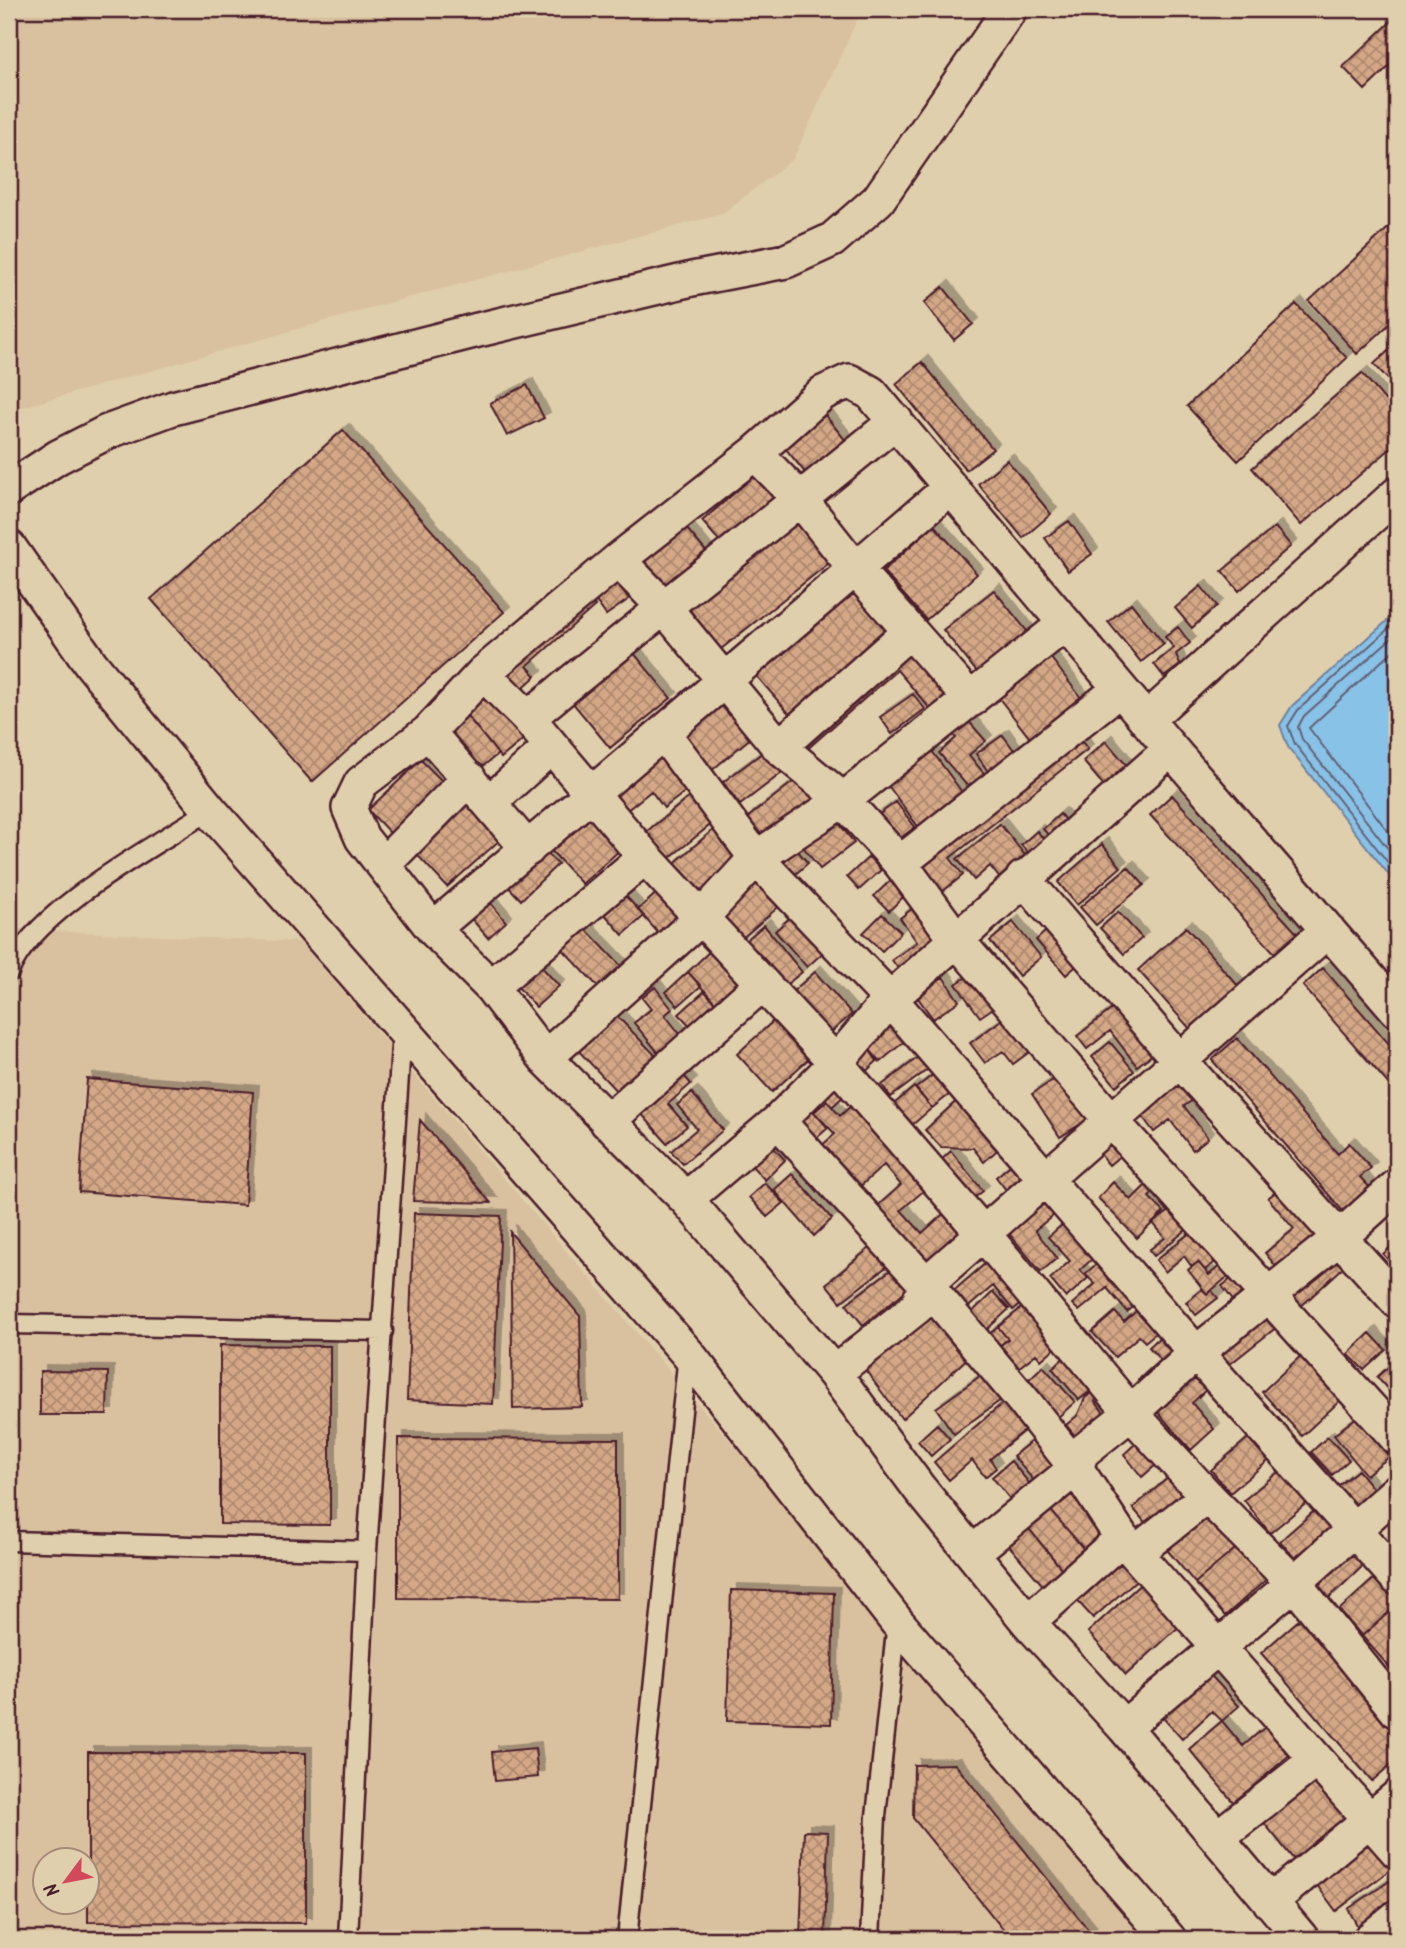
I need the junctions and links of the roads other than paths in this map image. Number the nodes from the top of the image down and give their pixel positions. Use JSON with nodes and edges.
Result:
{"nodes":[{"id":1,"x":1010,"y":9,"type":"edge"},
{"id":2,"x":895,"y":422,"type":"junction"},
{"id":3,"x":755,"y":453,"type":"junction"},
{"id":4,"x":950,"y":488,"type":"junction"},
{"id":5,"x":9,"y":489,"type":"edge"},
{"id":6,"x":1397,"y":494,"type":"edge"},
{"id":7,"x":801,"y":500,"type":"junction"},
{"id":8,"x":9,"y":547,"type":"edge"},
{"id":9,"x":618,"y":560,"type":"junction"},
{"id":10,"x":857,"y":570,"type":"junction"},
{"id":11,"x":663,"y":606,"type":"junction"},
{"id":12,"x":1065,"y":624,"type":"junction"},
{"id":13,"x":909,"y":631,"type":"junction"},
{"id":14,"x":483,"y":673,"type":"junction"},
{"id":15,"x":724,"y":683,"type":"junction"},
{"id":16,"x":1120,"y":689,"type":"junction"},
{"id":17,"x":971,"y":700,"type":"junction"},
{"id":18,"x":528,"y":719,"type":"junction"},
{"id":19,"x":1146,"y":720,"type":"junction"},
{"id":20,"x":428,"y":732,"type":"junction"},
{"id":21,"x":664,"y":734,"type":"junction"},
{"id":22,"x":551,"y":747,"type":"junction"},
{"id":23,"x":779,"y":747,"type":"junction"},
{"id":24,"x":1171,"y":749,"type":"junction"},
{"id":25,"x":479,"y":790,"type":"junction"},
{"id":26,"x":591,"y":796,"type":"junction"},
{"id":27,"x":844,"y":800,"type":"junction"},
{"id":28,"x":210,"y":810,"type":"junction"},
{"id":29,"x":528,"y":849,"type":"junction"},
{"id":30,"x":645,"y":857,"type":"junction"},
{"id":31,"x":756,"y":858,"type":"junction"},
{"id":32,"x":900,"y":863,"type":"junction"},
{"id":33,"x":383,"y":865,"type":"junction"},
{"id":34,"x":1023,"y":878,"type":"junction"},
{"id":35,"x":702,"y":917,"type":"junction"},
{"id":36,"x":433,"y":929,"type":"junction"},
{"id":37,"x":1328,"y":930,"type":"junction"},
{"id":38,"x":956,"y":939,"type":"junction"},
{"id":39,"x":9,"y":972,"type":"edge"},
{"id":40,"x":762,"y":984,"type":"junction"},
{"id":41,"x":491,"y":987,"type":"junction"},
{"id":42,"x":890,"y":999,"type":"junction"},
{"id":43,"x":1397,"y":1010,"type":"edge"},
{"id":44,"x":402,"y":1030,"type":"junction"},
{"id":45,"x":545,"y":1058,"type":"junction"},
{"id":46,"x":1179,"y":1060,"type":"junction"},
{"id":47,"x":836,"y":1063,"type":"junction"},
{"id":48,"x":1110,"y":1119,"type":"junction"},
{"id":49,"x":778,"y":1121,"type":"junction"},
{"id":50,"x":607,"y":1122,"type":"junction"},
{"id":51,"x":1044,"y":1179,"type":"junction"},
{"id":52,"x":1397,"y":1186,"type":"edge"},
{"id":53,"x":686,"y":1199,"type":"junction"},
{"id":54,"x":982,"y":1232,"type":"junction"},
{"id":55,"x":1339,"y":1238,"type":"junction"},
{"id":56,"x":926,"y":1284,"type":"junction"},
{"id":57,"x":1269,"y":1297,"type":"junction"},
{"id":58,"x":1397,"y":1301,"type":"edge"},
{"id":59,"x":9,"y":1325,"type":"edge"},
{"id":60,"x":383,"y":1331,"type":"junction"},
{"id":61,"x":1196,"y":1353,"type":"junction"},
{"id":62,"x":688,"y":1354,"type":"junction"},
{"id":63,"x":834,"y":1373,"type":"junction"},
{"id":64,"x":1131,"y":1413,"type":"junction"},
{"id":65,"x":1397,"y":1438,"type":"edge"},
{"id":66,"x":1076,"y":1468,"type":"junction"},
{"id":67,"x":1397,"y":1491,"type":"edge"},
{"id":68,"x":1207,"y":1496,"type":"junction"},
{"id":69,"x":1356,"y":1530,"type":"junction"},
{"id":70,"x":9,"y":1541,"type":"edge"},
{"id":71,"x":1128,"y":1545,"type":"junction"},
{"id":72,"x":367,"y":1551,"type":"junction"},
{"id":73,"x":972,"y":1552,"type":"junction"},
{"id":74,"x":1397,"y":1578,"type":"edge"},
{"id":75,"x":1294,"y":1583,"type":"junction"},
{"id":76,"x":897,"y":1622,"type":"junction"},
{"id":77,"x":1028,"y":1622,"type":"junction"},
{"id":78,"x":1217,"y":1649,"type":"junction"},
{"id":79,"x":1397,"y":1711,"type":"edge"},
{"id":80,"x":1124,"y":1727,"type":"junction"},
{"id":81,"x":1316,"y":1760,"type":"junction"},
{"id":82,"x":1397,"y":1797,"type":"edge"},
{"id":83,"x":1370,"y":1822,"type":"junction"},
{"id":84,"x":1218,"y":1837,"type":"junction"},
{"id":85,"x":1397,"y":1852,"type":"edge"},
{"id":86,"x":1270,"y":1902,"type":"junction"},
{"id":87,"x":1397,"y":1917,"type":"edge"},
{"id":88,"x":348,"y":1939,"type":"edge"},
{"id":89,"x":627,"y":1939,"type":"edge"},
{"id":90,"x":870,"y":1939,"type":"edge"},
{"id":91,"x":1169,"y":1939,"type":"edge"},
{"id":92,"x":1302,"y":1939,"type":"edge"},
{"id":93,"x":1370,"y":1939,"type":"edge"}],
"edges":[{"from":1,"to":5,"type":"street"},
{"from":2,"to":3,"type":"street"},
{"from":2,"to":4,"type":"street"},
{"from":2,"to":7,"type":"street"},
{"from":3,"to":7,"type":"street"},
{"from":3,"to":9,"type":"street"},
{"from":4,"to":10,"type":"street"},
{"from":4,"to":12,"type":"street"},
{"from":6,"to":19,"type":"street"},
{"from":7,"to":10,"type":"street"},
{"from":7,"to":11,"type":"street"},
{"from":8,"to":28,"type":"street"},
{"from":9,"to":11,"type":"street"},
{"from":9,"to":14,"type":"street"},
{"from":10,"to":13,"type":"street"},
{"from":10,"to":15,"type":"street"},
{"from":11,"to":15,"type":"street"},
{"from":11,"to":18,"type":"street"},
{"from":12,"to":16,"type":"street"},
{"from":12,"to":17,"type":"street"},
{"from":13,"to":17,"type":"street"},
{"from":13,"to":23,"type":"street"},
{"from":14,"to":18,"type":"street"},
{"from":14,"to":20,"type":"street"},
{"from":15,"to":21,"type":"street"},
{"from":15,"to":23,"type":"street"},
{"from":16,"to":19,"type":"street"},
{"from":16,"to":32,"type":"street"},
{"from":17,"to":27,"type":"street"},
{"from":18,"to":22,"type":"street"},
{"from":19,"to":24,"type":"street"},
{"from":20,"to":25,"type":"street"},
{"from":20,"to":33,"type":"street"},
{"from":21,"to":26,"type":"street"},
{"from":21,"to":31,"type":"street"},
{"from":22,"to":25,"type":"street"},
{"from":22,"to":26,"type":"street"},
{"from":23,"to":27,"type":"street"},
{"from":24,"to":34,"type":"street"},
{"from":24,"to":37,"type":"street"},
{"from":25,"to":29,"type":"street"},
{"from":25,"to":33,"type":"street"},
{"from":26,"to":29,"type":"street"},
{"from":26,"to":30,"type":"street"},
{"from":27,"to":31,"type":"street"},
{"from":27,"to":32,"type":"street"},
{"from":28,"to":39,"type":"lane"},
{"from":28,"to":44,"type":"street"},
{"from":29,"to":36,"type":"street"},
{"from":30,"to":35,"type":"street"},
{"from":30,"to":41,"type":"street"},
{"from":31,"to":35,"type":"street"},
{"from":31,"to":42,"type":"street"},
{"from":32,"to":38,"type":"street"},
{"from":33,"to":36,"type":"street"},
{"from":34,"to":38,"type":"street"},
{"from":34,"to":46,"type":"street"},
{"from":35,"to":40,"type":"street"},
{"from":35,"to":45,"type":"street"},
{"from":36,"to":41,"type":"street"},
{"from":37,"to":43,"type":"street"},
{"from":37,"to":46,"type":"street"},
{"from":38,"to":42,"type":"street"},
{"from":38,"to":48,"type":"street"},
{"from":40,"to":47,"type":"street"},
{"from":40,"to":50,"type":"street"},
{"from":41,"to":45,"type":"street"},
{"from":42,"to":47,"type":"street"},
{"from":42,"to":51,"type":"street"},
{"from":44,"to":60,"type":"lane"},
{"from":44,"to":62,"type":"street"},
{"from":45,"to":50,"type":"street"},
{"from":46,"to":48,"type":"street"},
{"from":46,"to":55,"type":"street"},
{"from":47,"to":49,"type":"street"},
{"from":47,"to":54,"type":"street"},
{"from":48,"to":51,"type":"street"},
{"from":48,"to":57,"type":"street"},
{"from":49,"to":53,"type":"street"},
{"from":49,"to":56,"type":"street"},
{"from":50,"to":53,"type":"street"},
{"from":51,"to":54,"type":"street"},
{"from":51,"to":61,"type":"street"},
{"from":52,"to":55,"type":"street"},
{"from":53,"to":63,"type":"street"},
{"from":54,"to":56,"type":"street"},
{"from":54,"to":64,"type":"street"},
{"from":55,"to":57,"type":"street"},
{"from":55,"to":58,"type":"street"},
{"from":56,"to":63,"type":"street"},
{"from":56,"to":66,"type":"street"},
{"from":57,"to":61,"type":"street"},
{"from":57,"to":65,"type":"street"},
{"from":59,"to":60,"type":"lane"},
{"from":60,"to":72,"type":"lane"},
{"from":61,"to":64,"type":"street"},
{"from":61,"to":69,"type":"street"},
{"from":62,"to":76,"type":"street"},
{"from":62,"to":89,"type":"lane"},
{"from":63,"to":73,"type":"street"},
{"from":64,"to":66,"type":"street"},
{"from":64,"to":68,"type":"street"},
{"from":66,"to":71,"type":"street"},
{"from":66,"to":73,"type":"street"},
{"from":67,"to":69,"type":"street"},
{"from":68,"to":71,"type":"street"},
{"from":68,"to":75,"type":"street"},
{"from":69,"to":74,"type":"street"},
{"from":69,"to":75,"type":"street"},
{"from":70,"to":72,"type":"lane"},
{"from":71,"to":77,"type":"street"},
{"from":71,"to":78,"type":"street"},
{"from":72,"to":88,"type":"lane"},
{"from":73,"to":77,"type":"street"},
{"from":75,"to":78,"type":"street"},
{"from":75,"to":79,"type":"street"},
{"from":76,"to":90,"type":"lane"},
{"from":76,"to":91,"type":"street"},
{"from":77,"to":80,"type":"street"},
{"from":78,"to":80,"type":"street"},
{"from":78,"to":81,"type":"street"},
{"from":80,"to":84,"type":"street"},
{"from":81,"to":83,"type":"street"},
{"from":81,"to":84,"type":"street"},
{"from":82,"to":83,"type":"street"},
{"from":83,"to":85,"type":"street"},
{"from":83,"to":86,"type":"street"},
{"from":84,"to":86,"type":"street"},
{"from":86,"to":92,"type":"street"},
{"from":87,"to":93,"type":"street"}]}
